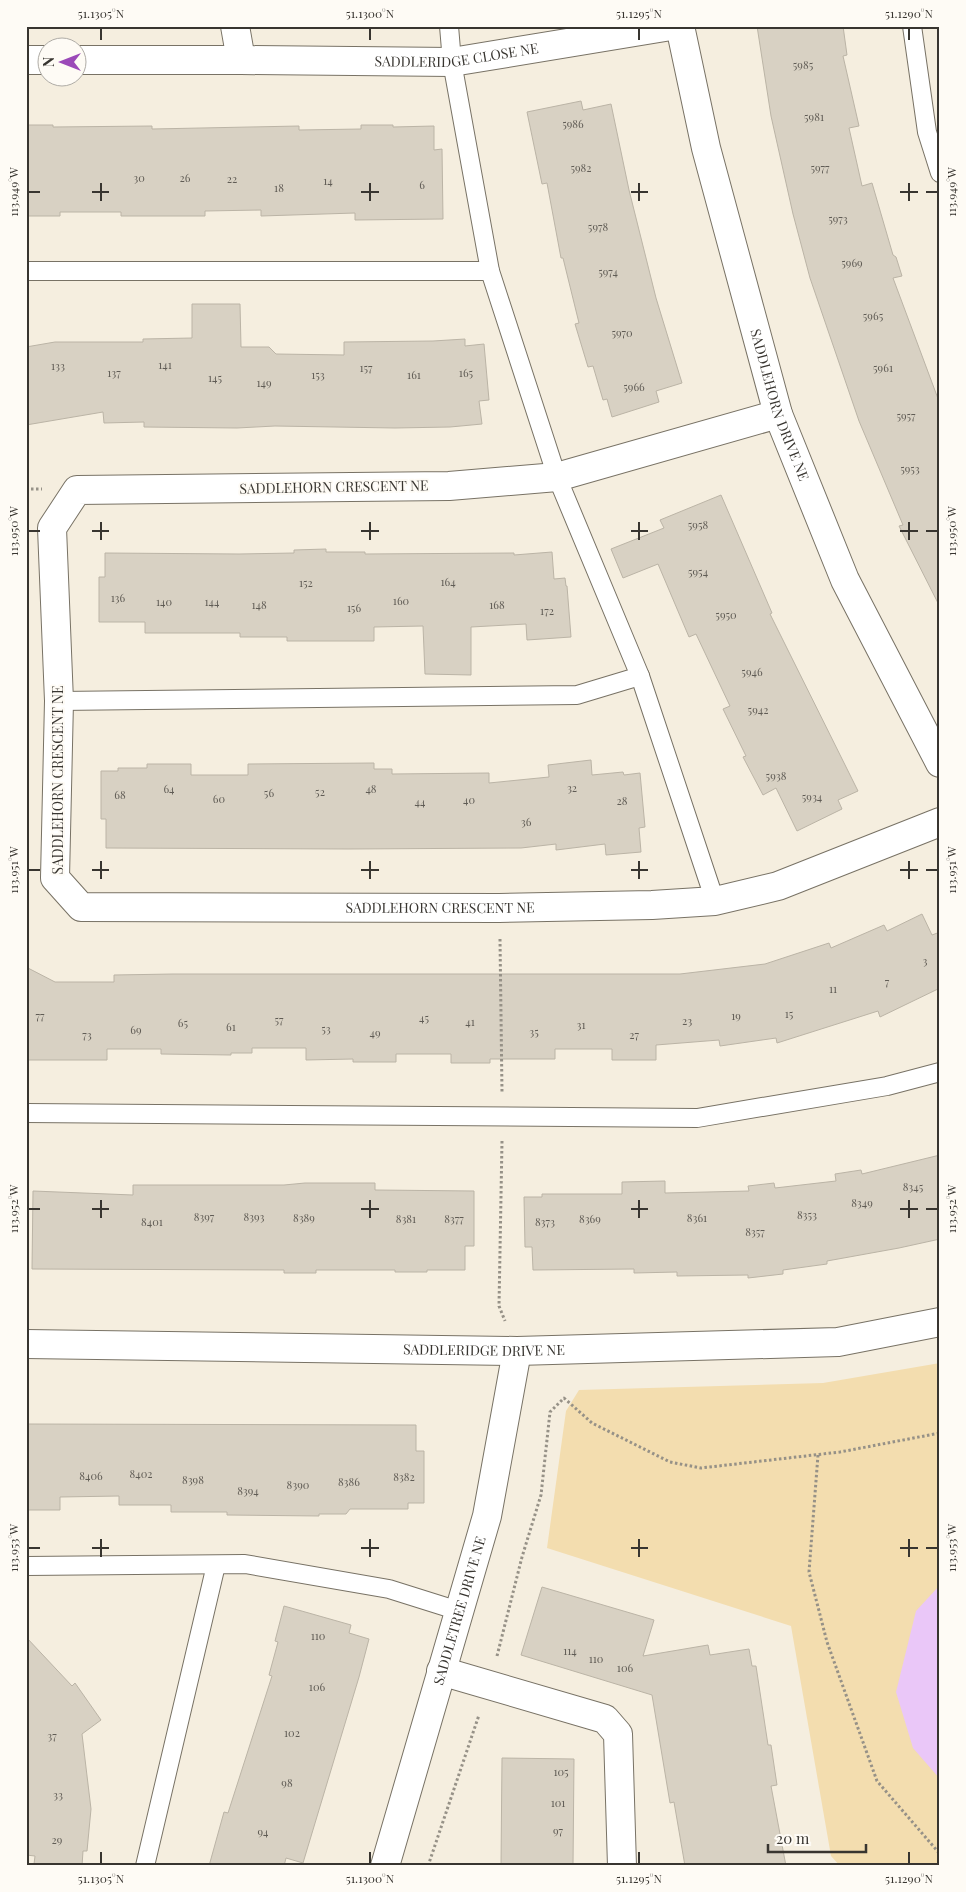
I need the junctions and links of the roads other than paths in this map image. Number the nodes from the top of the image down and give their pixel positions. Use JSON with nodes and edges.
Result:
{"nodes":[{"id":1,"x":235,"y":26,"type":"edge"},
{"id":2,"x":449,"y":26,"type":"edge"},
{"id":3,"x":671,"y":26,"type":"edge"},
{"id":4,"x":680,"y":26,"type":"edge"},
{"id":5,"x":912,"y":26,"type":"edge"},
{"id":6,"x":88,"y":60,"type":"edge"},
{"id":7,"x":241,"y":60,"type":"junction"},
{"id":8,"x":452,"y":62,"type":"junction"},
{"id":9,"x":940,"y":173,"type":"edge"},
{"id":10,"x":26,"y":271,"type":"edge"},
{"id":11,"x":490,"y":271,"type":"junction"},
{"id":12,"x":778,"y":414,"type":"junction"},
{"id":13,"x":558,"y":477,"type":"junction"},
{"id":14,"x":640,"y":676,"type":"junction"},
{"id":15,"x":59,"y":701,"type":"junction"},
{"id":16,"x":940,"y":764,"type":"edge"},
{"id":17,"x":940,"y":822,"type":"edge"},
{"id":18,"x":715,"y":901,"type":"junction"},
{"id":19,"x":940,"y":1072,"type":"edge"},
{"id":20,"x":26,"y":1113,"type":"edge"},
{"id":21,"x":940,"y":1322,"type":"edge"},
{"id":22,"x":26,"y":1344,"type":"edge"},
{"id":23,"x":516,"y":1351,"type":"junction"},
{"id":24,"x":216,"y":1565,"type":"junction"},
{"id":25,"x":26,"y":1566,"type":"edge"},
{"id":26,"x":459,"y":1611,"type":"junction"},
{"id":27,"x":441,"y":1670,"type":"junction"},
{"id":28,"x":145,"y":1866,"type":"edge"},
{"id":29,"x":385,"y":1866,"type":"edge"},
{"id":30,"x":622,"y":1866,"type":"edge"}],
"edges":[{"from":1,"to":7,"type":"street"},
{"from":2,"to":8,"type":"lane"},
{"from":3,"to":8,"type":"street","name":"SADDLERIDGE CLOSE NE"},
{"from":4,"to":12,"type":"street","name":"SADDLEHORN DRIVE NE"},
{"from":5,"to":9,"type":"lane"},
{"from":6,"to":7,"type":"street","name":"SADDLERIDGE CLOSE NE"},
{"from":7,"to":8,"type":"street","name":"SADDLERIDGE CLOSE NE"},
{"from":8,"to":11,"type":"lane"},
{"from":10,"to":11,"type":"lane"},
{"from":11,"to":13,"type":"lane"},
{"from":12,"to":13,"type":"street","name":"SADDLEHORN CRESCENT NE"},
{"from":12,"to":16,"type":"street","name":"SADDLEHORN DRIVE NE"},
{"from":13,"to":14,"type":"lane"},
{"from":13,"to":15,"type":"street","name":"SADDLEHORN CRESCENT NE"},
{"from":14,"to":15,"type":"lane"},
{"from":14,"to":18,"type":"lane"},
{"from":15,"to":18,"type":"street","name":"SADDLEHORN CRESCENT NE"},
{"from":17,"to":18,"type":"street","name":"SADDLEHORN CRESCENT NE"},
{"from":19,"to":20,"type":"lane"},
{"from":21,"to":23,"type":"street","name":"SADDLERIDGE DRIVE NE"},
{"from":22,"to":23,"type":"street","name":"SADDLERIDGE DRIVE NE"},
{"from":23,"to":26,"type":"street","name":"SADDLETREE DRIVE NE"},
{"from":24,"to":25,"type":"lane"},
{"from":24,"to":26,"type":"lane"},
{"from":24,"to":28,"type":"lane"},
{"from":26,"to":27,"type":"street","name":"SADDLETREE DRIVE NE"},
{"from":27,"to":29,"type":"street","name":"SADDLETREE DRIVE NE"},
{"from":27,"to":30,"type":"street"}]}
